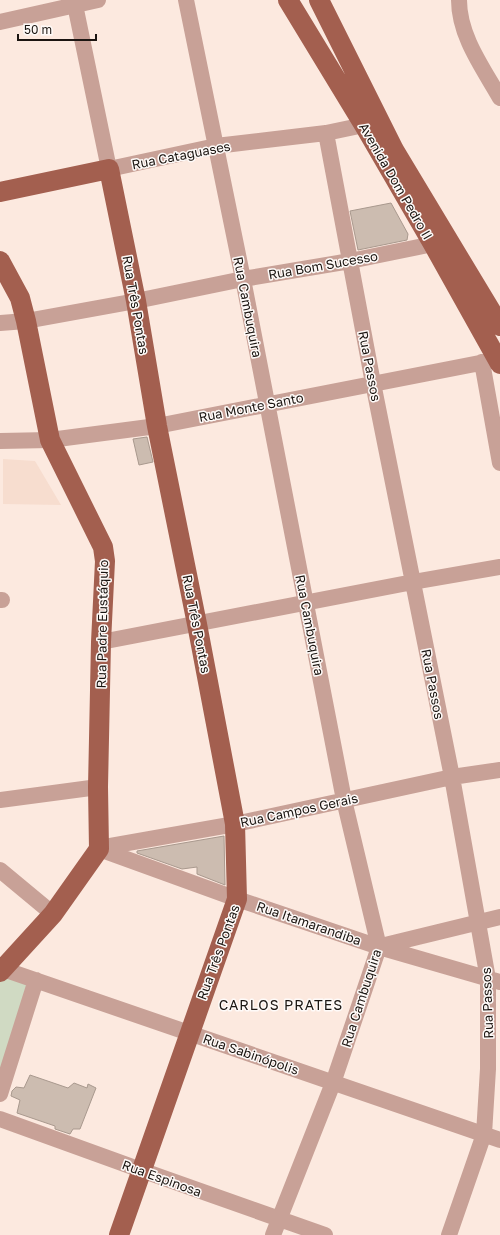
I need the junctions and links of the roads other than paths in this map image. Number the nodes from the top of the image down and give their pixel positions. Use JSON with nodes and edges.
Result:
{"nodes":[{"id":1,"x":98,"y":0,"type":"edge"},
{"id":2,"x":186,"y":0,"type":"edge"},
{"id":3,"x":288,"y":0,"type":"edge"},
{"id":4,"x":320,"y":0,"type":"edge"},
{"id":5,"x":459,"y":0,"type":"edge"},
{"id":6,"x":74,"y":3,"type":"edge"},
{"id":7,"x":0,"y":22,"type":"edge"},
{"id":8,"x":500,"y":98,"type":"edge"},
{"id":9,"x":364,"y":125,"type":"junction"},
{"id":10,"x":326,"y":133,"type":"junction"},
{"id":11,"x":216,"y":146,"type":"junction"},
{"id":12,"x":109,"y":169,"type":"junction"},
{"id":13,"x":0,"y":191,"type":"edge"},
{"id":14,"x":433,"y":244,"type":"junction"},
{"id":15,"x":0,"y":261,"type":"edge"},
{"id":16,"x":350,"y":261,"type":"junction"},
{"id":17,"x":243,"y":280,"type":"junction"},
{"id":18,"x":136,"y":301,"type":"junction"},
{"id":19,"x":26,"y":321,"type":"junction"},
{"id":20,"x":0,"y":323,"type":"edge"},
{"id":21,"x":500,"y":326,"type":"edge"},
{"id":22,"x":495,"y":361,"type":"edge"},
{"id":23,"x":373,"y":383,"type":"junction"},
{"id":24,"x":267,"y":404,"type":"junction"},
{"id":25,"x":157,"y":426,"type":"junction"},
{"id":26,"x":50,"y":440,"type":"junction"},
{"id":27,"x":0,"y":441,"type":"edge"},
{"id":28,"x":500,"y":463,"type":"edge"},
{"id":29,"x":500,"y":567,"type":"edge"},
{"id":30,"x":413,"y":582,"type":"junction"},
{"id":31,"x":306,"y":602,"type":"junction"},
{"id":32,"x":197,"y":624,"type":"junction"},
{"id":33,"x":101,"y":642,"type":"junction"},
{"id":34,"x":500,"y":770,"type":"edge"},
{"id":35,"x":452,"y":777,"type":"junction"},
{"id":36,"x":98,"y":787,"type":"junction"},
{"id":37,"x":0,"y":800,"type":"edge"},
{"id":38,"x":344,"y":800,"type":"junction"},
{"id":39,"x":235,"y":824,"type":"junction"},
{"id":40,"x":99,"y":849,"type":"junction"},
{"id":41,"x":0,"y":870,"type":"edge"},
{"id":42,"x":238,"y":899,"type":"junction"},
{"id":43,"x":53,"y":914,"type":"junction"},
{"id":44,"x":500,"y":917,"type":"edge"},
{"id":45,"x":478,"y":922,"type":"junction"},
{"id":46,"x":379,"y":947,"type":"junction"},
{"id":47,"x":1,"y":970,"type":"edge"},
{"id":48,"x":36,"y":980,"type":"junction"},
{"id":49,"x":494,"y":981,"type":"edge"},
{"id":50,"x":189,"y":1033,"type":"junction"},
{"id":51,"x":333,"y":1083,"type":"junction"},
{"id":52,"x":0,"y":1094,"type":"edge"},
{"id":53,"x":0,"y":1119,"type":"edge"},
{"id":54,"x":484,"y":1134,"type":"junction"},
{"id":55,"x":500,"y":1140,"type":"edge"},
{"id":56,"x":141,"y":1170,"type":"junction"},
{"id":57,"x":279,"y":1219,"type":"junction"},
{"id":58,"x":118,"y":1235,"type":"edge"},
{"id":59,"x":273,"y":1235,"type":"edge"},
{"id":60,"x":325,"y":1235,"type":"edge"},
{"id":61,"x":449,"y":1235,"type":"edge"}],
"edges":[{"from":1,"to":6,"type":"street"},
{"from":2,"to":11,"type":"street","name":"Rua Cambuquira"},
{"from":3,"to":9,"type":"main road","name":"Avenida Dom Pedro II"},
{"from":4,"to":21,"type":"main road","name":"Avenida Dom Pedro II"},
{"from":5,"to":8,"type":"street"},
{"from":6,"to":7,"type":"street"},
{"from":6,"to":12,"type":"street","name":"Rua Três Pontas"},
{"from":9,"to":10,"type":"street","name":"Rua Cataguases"},
{"from":9,"to":14,"type":"main road","name":"Avenida Dom Pedro II"},
{"from":10,"to":11,"type":"street","name":"Rua Cataguases"},
{"from":10,"to":16,"type":"street","name":"Rua Passos"},
{"from":11,"to":12,"type":"street","name":"Rua Cataguases"},
{"from":11,"to":17,"type":"street","name":"Rua Cambuquira"},
{"from":12,"to":13,"type":"main road","name":"Rua Cataguases"},
{"from":12,"to":18,"type":"main road","name":"Rua Três Pontas"},
{"from":14,"to":16,"type":"street","name":"Rua Bom Sucesso"},
{"from":14,"to":22,"type":"main road","name":"Avenida Dom Pedro II"},
{"from":15,"to":19,"type":"main road","name":"Rua Padre Eustáquio"},
{"from":16,"to":17,"type":"street","name":"Rua Bom Sucesso"},
{"from":16,"to":23,"type":"street","name":"Rua Passos"},
{"from":17,"to":18,"type":"street","name":"Rua Bom Sucesso"},
{"from":17,"to":24,"type":"street","name":"Rua Cambuquira"},
{"from":18,"to":19,"type":"street","name":"Rua Bom Sucesso"},
{"from":18,"to":25,"type":"main road","name":"Rua Três Pontas"},
{"from":19,"to":20,"type":"street","name":"Rua Bom Sucesso"},
{"from":19,"to":26,"type":"main road","name":"Rua Padre Eustáquio"},
{"from":22,"to":23,"type":"street","name":"Rua Monte Santo"},
{"from":22,"to":28,"type":"street"},
{"from":23,"to":24,"type":"street","name":"Rua Monte Santo"},
{"from":23,"to":30,"type":"street","name":"Rua Passos"},
{"from":24,"to":25,"type":"street","name":"Rua Monte Santo"},
{"from":24,"to":31,"type":"street","name":"Rua Cambuquira"},
{"from":25,"to":26,"type":"street","name":"Rua Monte Santo"},
{"from":25,"to":32,"type":"main road","name":"Rua Três Pontas"},
{"from":26,"to":27,"type":"street","name":"Rua Monte Santo"},
{"from":26,"to":33,"type":"main road","name":"Rua Padre Eustáquio"},
{"from":29,"to":30,"type":"street"},
{"from":30,"to":31,"type":"street"},
{"from":30,"to":35,"type":"street","name":"Rua Passos"},
{"from":31,"to":32,"type":"street"},
{"from":31,"to":38,"type":"street","name":"Rua Cambuquira"},
{"from":32,"to":33,"type":"street"},
{"from":32,"to":39,"type":"main road","name":"Rua Três Pontas"},
{"from":33,"to":36,"type":"main road","name":"Rua Padre Eustáquio"},
{"from":34,"to":35,"type":"street","name":"Rua Campos Gerais"},
{"from":35,"to":38,"type":"street","name":"Rua Campos Gerais"},
{"from":35,"to":45,"type":"street","name":"Rua Passos"},
{"from":36,"to":37,"type":"street"},
{"from":36,"to":40,"type":"main road","name":"Rua Padre Eustáquio"},
{"from":38,"to":39,"type":"street","name":"Rua Campos Gerais"},
{"from":38,"to":46,"type":"street","name":"Rua Cambuquira"},
{"from":39,"to":40,"type":"street","name":"Rua Campos Gerais"},
{"from":39,"to":42,"type":"main road","name":"Rua Três Pontas"},
{"from":40,"to":42,"type":"street","name":"Rua Itamarandiba"},
{"from":40,"to":43,"type":"main road"},
{"from":41,"to":43,"type":"street"},
{"from":42,"to":46,"type":"street","name":"Rua Itamarandiba"},
{"from":42,"to":50,"type":"main road","name":"Rua Três Pontas"},
{"from":43,"to":47,"type":"main road"},
{"from":44,"to":45,"type":"street"},
{"from":45,"to":46,"type":"street"},
{"from":45,"to":49,"type":"street","name":"Rua Passos"},
{"from":46,"to":49,"type":"street","name":"Rua Itamarandiba"},
{"from":46,"to":51,"type":"street","name":"Rua Cambuquira"},
{"from":47,"to":48,"type":"street","name":"Rua Sabinópolis"},
{"from":48,"to":50,"type":"street","name":"Rua Sabinópolis"},
{"from":48,"to":52,"type":"street"},
{"from":49,"to":54,"type":"street","name":"Rua Passos"},
{"from":50,"to":51,"type":"street","name":"Rua Sabinópolis"},
{"from":50,"to":56,"type":"main road","name":"Rua Três Pontas"},
{"from":51,"to":54,"type":"street","name":"Rua Sabinópolis"},
{"from":51,"to":57,"type":"street","name":"Rua Cambuquira"},
{"from":53,"to":56,"type":"street","name":"Rua Espinosa"},
{"from":54,"to":55,"type":"street","name":"Rua Sabinópolis"},
{"from":54,"to":61,"type":"street","name":"Rua Passos"},
{"from":56,"to":57,"type":"street","name":"Rua Espinosa"},
{"from":56,"to":58,"type":"main road","name":"Rua Três Pontas"},
{"from":57,"to":59,"type":"street","name":"Rua Cambuquira"},
{"from":57,"to":60,"type":"street","name":"Rua Espinosa"}]}
